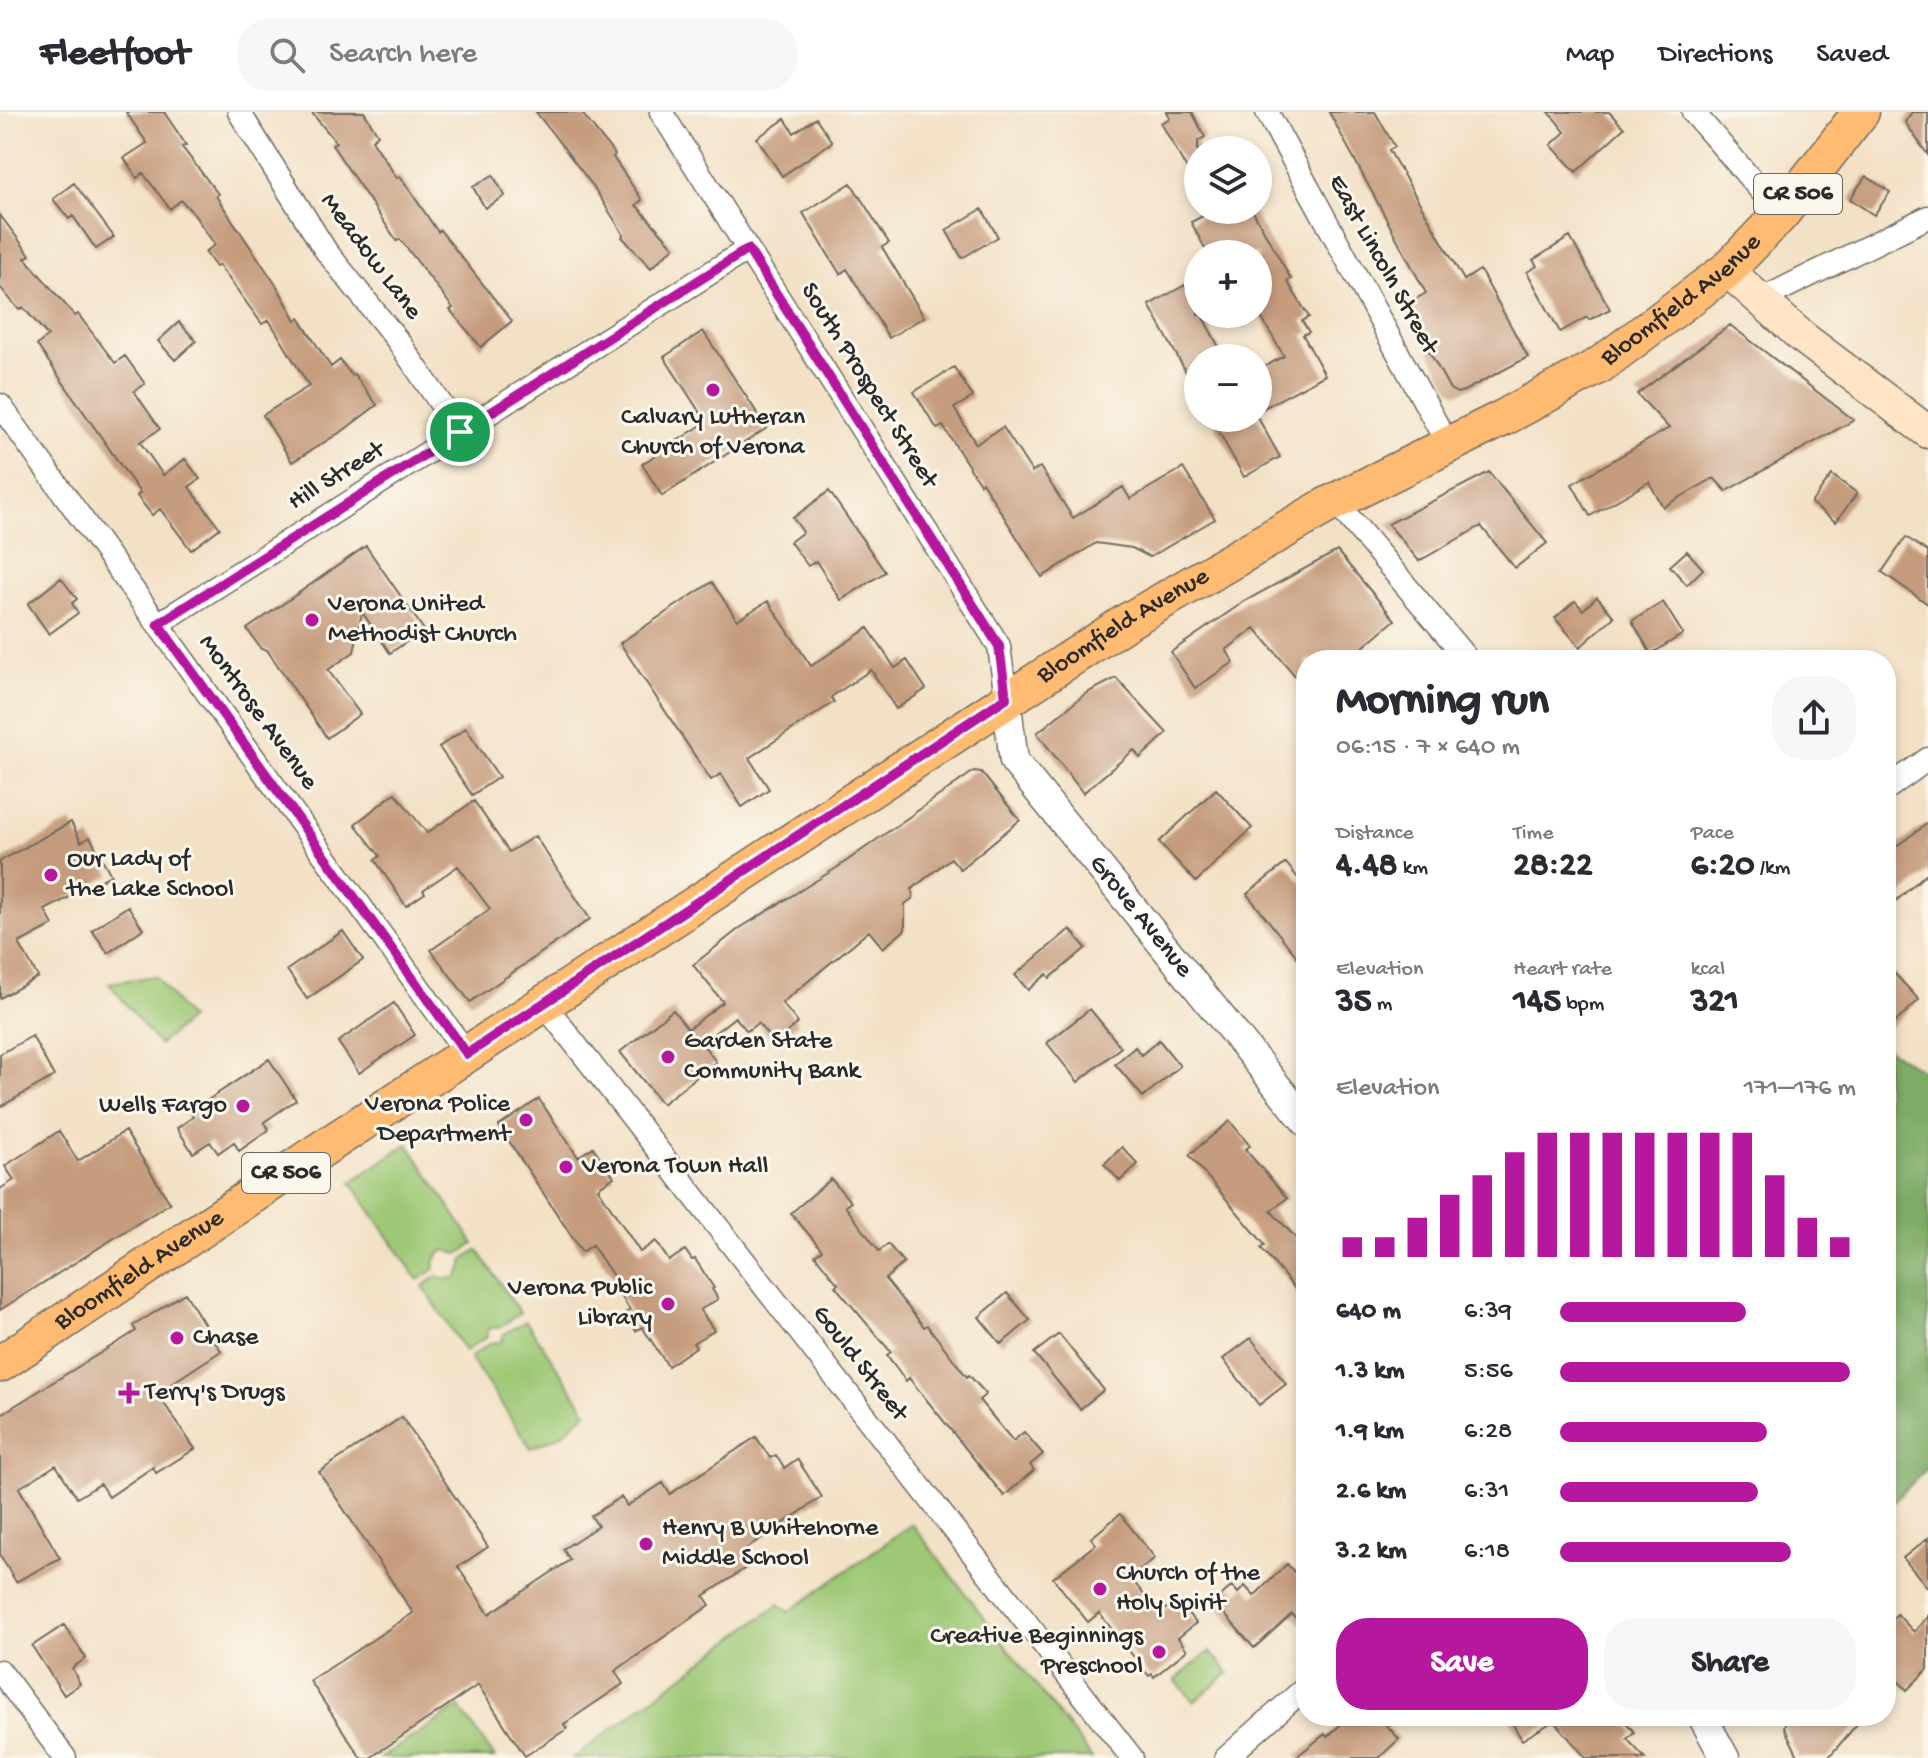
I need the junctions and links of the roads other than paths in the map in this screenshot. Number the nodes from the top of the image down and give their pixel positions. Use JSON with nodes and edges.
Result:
{"nodes":[{"id":1,"x":239,"y":112,"type":"edge"},
{"id":2,"x":1267,"y":112,"type":"edge"},
{"id":3,"x":1693,"y":112,"type":"edge"},
{"id":4,"x":1861,"y":112,"type":"edge"},
{"id":5,"x":669,"y":115,"type":"edge"},
{"id":6,"x":1781,"y":214,"type":"junction"},
{"id":7,"x":1928,"y":217,"type":"edge"},
{"id":8,"x":748,"y":249,"type":"junction"},
{"id":9,"x":1727,"y":270,"type":"junction"},
{"id":10,"x":1760,"y":300,"type":"junction"},
{"id":11,"x":0,"y":405,"type":"edge"},
{"id":12,"x":460,"y":432,"type":"junction"},
{"id":13,"x":1928,"y":432,"type":"edge"},
{"id":14,"x":1448,"y":445,"type":"junction"},
{"id":15,"x":1335,"y":501,"type":"junction"},
{"id":16,"x":158,"y":624,"type":"junction"},
{"id":17,"x":1460,"y":650,"type":"edge"},
{"id":18,"x":1006,"y":698,"type":"junction"},
{"id":19,"x":1928,"y":759,"type":"edge"},
{"id":20,"x":1896,"y":782,"type":"edge"},
{"id":21,"x":544,"y":1004,"type":"junction"},
{"id":22,"x":467,"y":1054,"type":"junction"},
{"id":23,"x":1296,"y":1110,"type":"edge"},
{"id":24,"x":0,"y":1364,"type":"edge"},
{"id":25,"x":0,"y":1671,"type":"edge"},
{"id":26,"x":1296,"y":1696,"type":"edge"},
{"id":27,"x":1707,"y":1726,"type":"edge"},
{"id":28,"x":65,"y":1758,"type":"edge"},
{"id":29,"x":1132,"y":1758,"type":"edge"},
{"id":30,"x":1226,"y":1758,"type":"edge"},
{"id":31,"x":1725,"y":1758,"type":"edge"}],
"edges":[{"from":1,"to":12,"type":"street","name":"Meadow Lane"},
{"from":2,"to":14,"type":"street","name":"East Lincoln Street"},
{"from":3,"to":6,"type":"street"},
{"from":4,"to":6,"type":"main road","name":"Bloomfield Avenue","number":"CR 506"},
{"from":5,"to":8,"type":"street","name":"South Prospect Street"},
{"from":6,"to":9,"type":"main road","name":"Bloomfield Avenue","number":"CR 506"},
{"from":7,"to":10,"type":"street"},
{"from":8,"to":12,"type":"street","name":"Hill Street"},
{"from":8,"to":18,"type":"street","name":"South Prospect Street"},
{"from":9,"to":10,"type":"main road"},
{"from":9,"to":14,"type":"main road","name":"Bloomfield Avenue","number":"CR 506"},
{"from":10,"to":13,"type":"main road"},
{"from":11,"to":16,"type":"street","name":"Montrose Avenue"},
{"from":12,"to":16,"type":"street","name":"Hill Street"},
{"from":14,"to":15,"type":"main road","name":"Bloomfield Avenue","number":"CR 506"},
{"from":15,"to":17,"type":"street"},
{"from":15,"to":18,"type":"main road","name":"Bloomfield Avenue","number":"CR 506"},
{"from":16,"to":22,"type":"street","name":"Montrose Avenue"},
{"from":18,"to":21,"type":"main road","name":"Bloomfield Avenue","number":"CR 506"},
{"from":18,"to":23,"type":"street","name":"Grove Avenue"},
{"from":19,"to":20,"type":"street"},
{"from":21,"to":22,"type":"main road","name":"Bloomfield Avenue","number":"CR 506"},
{"from":21,"to":29,"type":"street","name":"Gould Street"},
{"from":22,"to":24,"type":"main road","name":"Bloomfield Avenue","number":"CR 506"},
{"from":25,"to":28,"type":"street"},
{"from":26,"to":30,"type":"street"},
{"from":27,"to":31,"type":"street"}]}
